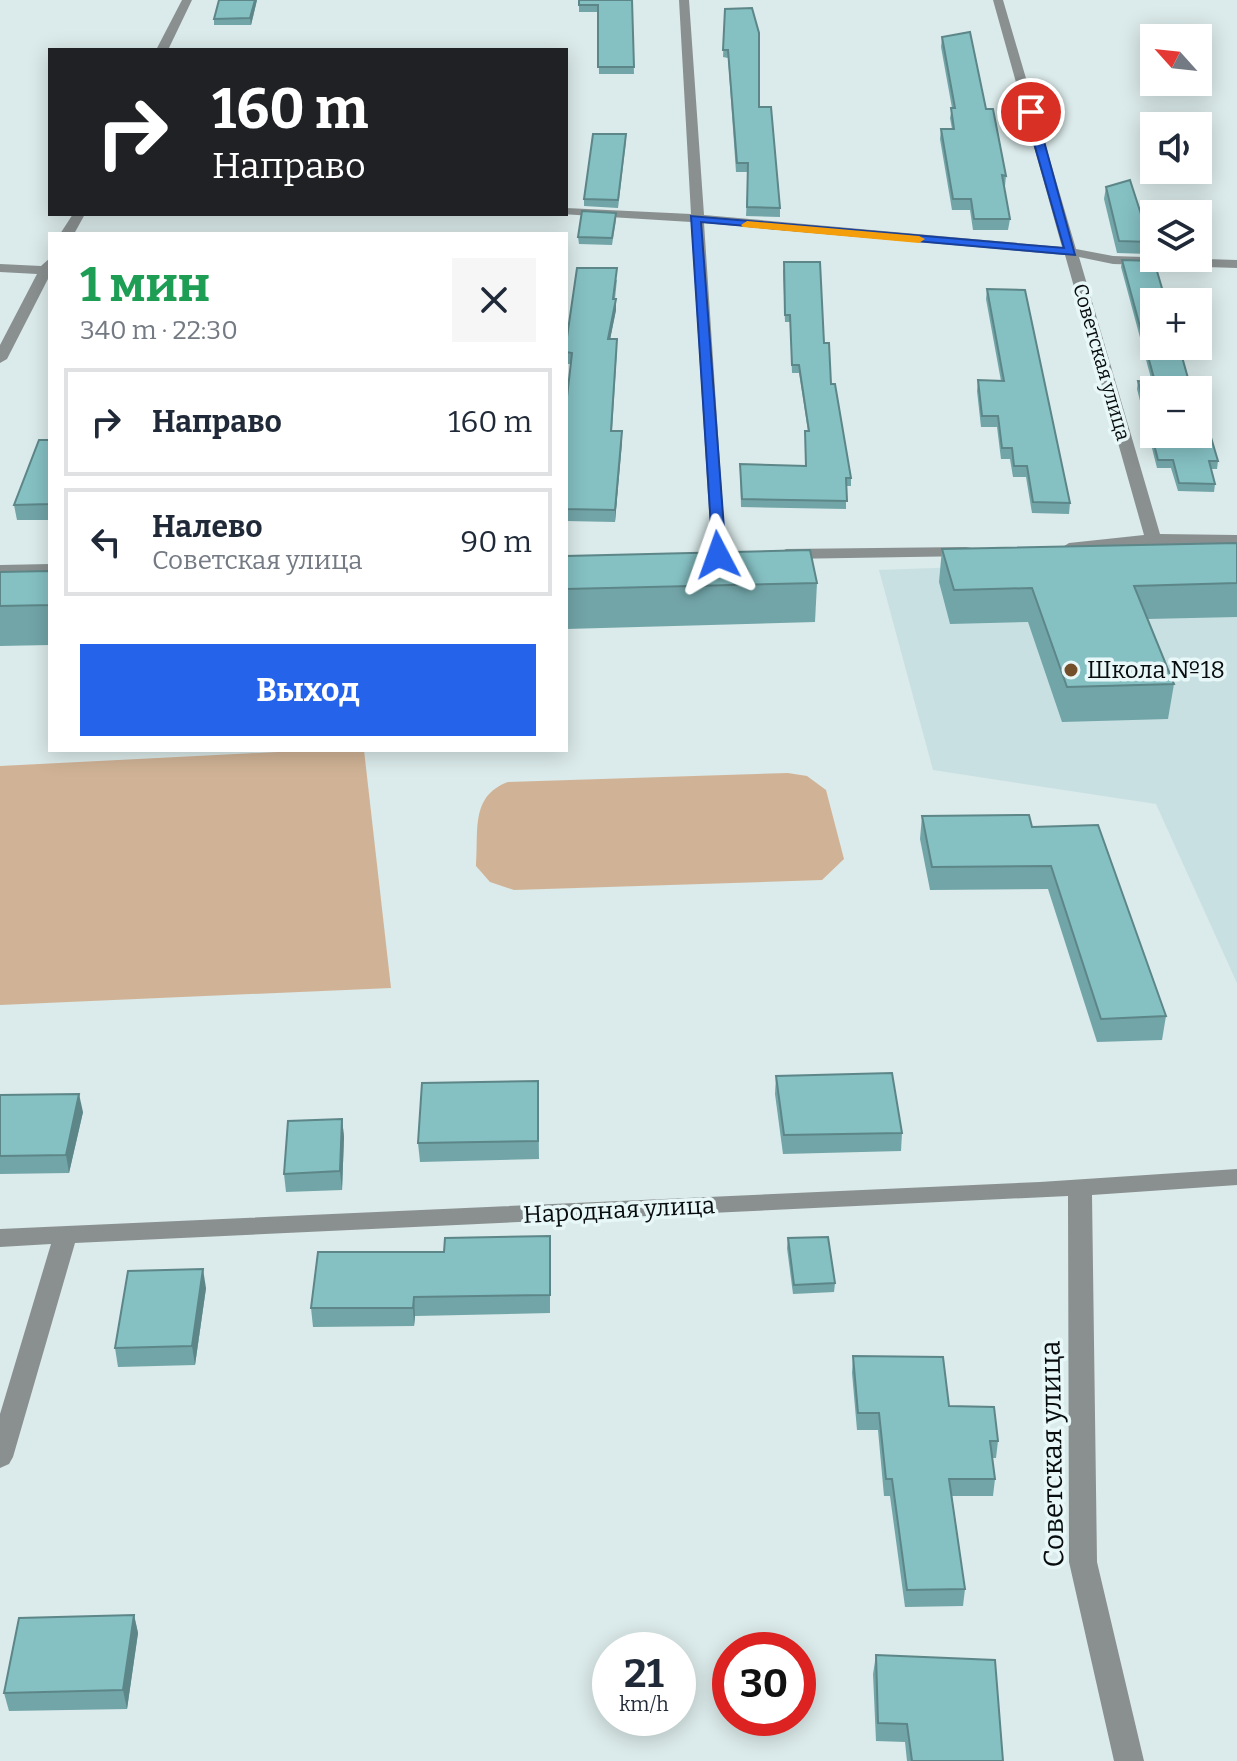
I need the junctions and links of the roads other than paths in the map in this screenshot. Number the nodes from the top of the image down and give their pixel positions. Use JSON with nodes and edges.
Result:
{"nodes":[{"id":1,"x":187,"y":0,"type":"edge"},
{"id":2,"x":684,"y":0,"type":"edge"},
{"id":3,"x":998,"y":0,"type":"edge"},
{"id":4,"x":163,"y":48,"type":"edge"},
{"id":5,"x":568,"y":212,"type":"edge"},
{"id":6,"x":695,"y":218,"type":"junction"},
{"id":7,"x":1071,"y":252,"type":"junction"},
{"id":8,"x":1237,"y":264,"type":"edge"},
{"id":9,"x":48,"y":266,"type":"edge"},
{"id":10,"x":0,"y":268,"type":"edge"},
{"id":11,"x":0,"y":359,"type":"edge"},
{"id":12,"x":1153,"y":539,"type":"junction"},
{"id":13,"x":1237,"y":540,"type":"edge"},
{"id":14,"x":1054,"y":550,"type":"edge"},
{"id":15,"x":978,"y":552,"type":"edge"},
{"id":16,"x":764,"y":554,"type":"edge"},
{"id":17,"x":718,"y":555,"type":"edge"},
{"id":18,"x":48,"y":569,"type":"edge"},
{"id":19,"x":0,"y":570,"type":"edge"},
{"id":20,"x":1237,"y":1177,"type":"edge"},
{"id":21,"x":1080,"y":1188,"type":"junction"},
{"id":22,"x":65,"y":1237,"type":"junction"},
{"id":23,"x":0,"y":1238,"type":"edge"},
{"id":24,"x":0,"y":1457,"type":"edge"},
{"id":25,"x":1129,"y":1761,"type":"edge"}],
"edges":[{"from":1,"to":4,"type":"street"},
{"from":2,"to":6,"type":"street"},
{"from":3,"to":7,"type":"street","name":"Советская улица"},
{"from":5,"to":6,"type":"street"},
{"from":6,"to":7,"type":"street"},
{"from":6,"to":17,"type":"street"},
{"from":7,"to":8,"type":"street"},
{"from":7,"to":12,"type":"street","name":"Советская улица"},
{"from":9,"to":10,"type":"street"},
{"from":9,"to":11,"type":"street"},
{"from":12,"to":13,"type":"street"},
{"from":12,"to":14,"type":"street"},
{"from":15,"to":16,"type":"street"},
{"from":18,"to":19,"type":"street"},
{"from":20,"to":21,"type":"street","name":"Народная улица"},
{"from":21,"to":22,"type":"street","name":"Народная улица"},
{"from":21,"to":25,"type":"street","name":"Советская улица"},
{"from":22,"to":23,"type":"street","name":"Народная улица"},
{"from":22,"to":24,"type":"street"}]}
